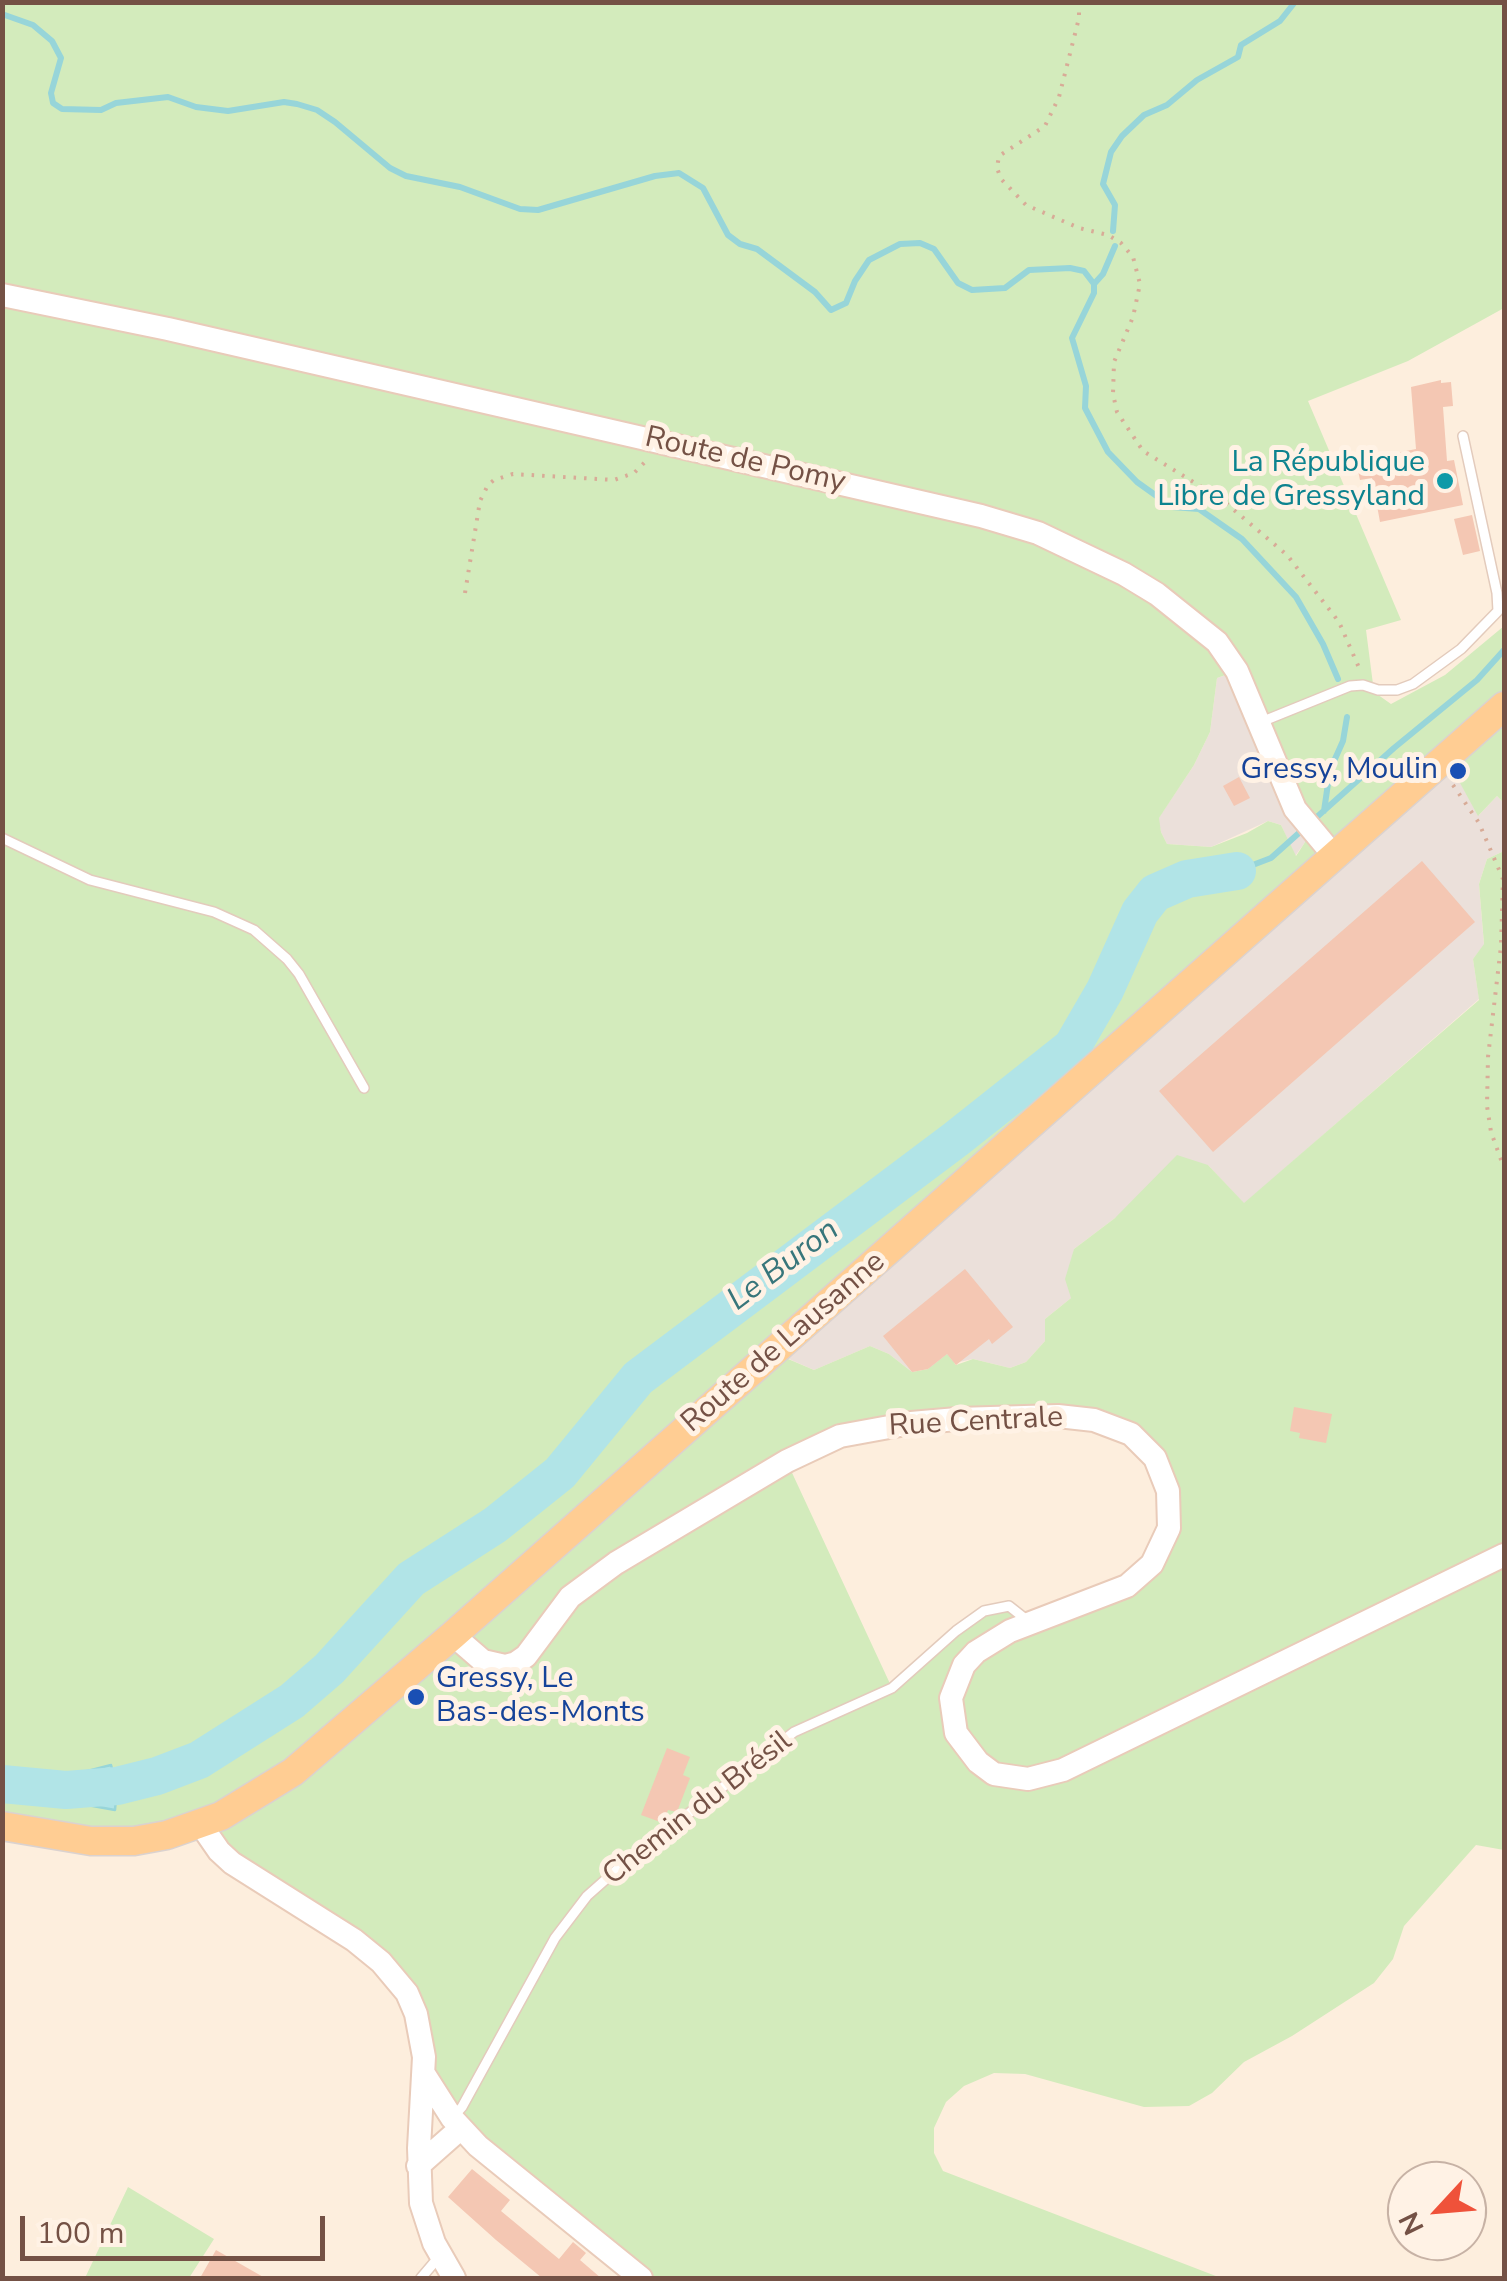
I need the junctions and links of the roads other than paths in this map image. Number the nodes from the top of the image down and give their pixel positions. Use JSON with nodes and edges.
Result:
{"nodes":[{"id":1,"x":2,"y":296,"type":"edge"},
{"id":2,"x":1463,"y":436,"type":"dead end"},
{"id":3,"x":1504,"y":706,"type":"edge"},
{"id":4,"x":1261,"y":722,"type":"junction"},
{"id":5,"x":2,"y":838,"type":"edge"},
{"id":6,"x":1326,"y":849,"type":"junction"},
{"id":7,"x":364,"y":1088,"type":"dead end"},
{"id":8,"x":1504,"y":1555,"type":"edge"},
{"id":9,"x":1030,"y":1623,"type":"junction"},
{"id":10,"x":453,"y":1635,"type":"junction"},
{"id":11,"x":200,"y":1825,"type":"junction"},
{"id":12,"x":2,"y":1826,"type":"edge"},
{"id":13,"x":424,"y":2074,"type":"junction"},
{"id":14,"x":457,"y":2123,"type":"junction"},
{"id":15,"x":418,"y":2166,"type":"junction"},
{"id":16,"x":440,"y":2256,"type":"junction"},
{"id":17,"x":421,"y":2278,"type":"edge"},
{"id":18,"x":454,"y":2278,"type":"edge"},
{"id":19,"x":641,"y":2278,"type":"edge"}],
"edges":[{"from":1,"to":4,"type":"street","name":"Route de Pomy"},
{"from":2,"to":4,"type":"lane"},
{"from":3,"to":6,"type":"main road","name":"Route de Lausanne"},
{"from":4,"to":6,"type":"street","name":"Route de Pomy"},
{"from":5,"to":7,"type":"lane"},
{"from":6,"to":10,"type":"main road","name":"Route de Lausanne"},
{"from":8,"to":9,"type":"street","name":"Rue Centrale"},
{"from":9,"to":10,"type":"street","name":"Rue Centrale"},
{"from":9,"to":14,"type":"lane","name":"Chemin du Brésil"},
{"from":10,"to":11,"type":"main road","name":"Route de Lausanne"},
{"from":11,"to":12,"type":"main road","name":"Route de Lausanne"},
{"from":11,"to":13,"type":"street"},
{"from":13,"to":14,"type":"street"},
{"from":13,"to":15,"type":"street"},
{"from":14,"to":15,"type":"street"},
{"from":14,"to":19,"type":"street"},
{"from":15,"to":16,"type":"street"},
{"from":16,"to":17,"type":"lane"},
{"from":16,"to":18,"type":"street"}]}
